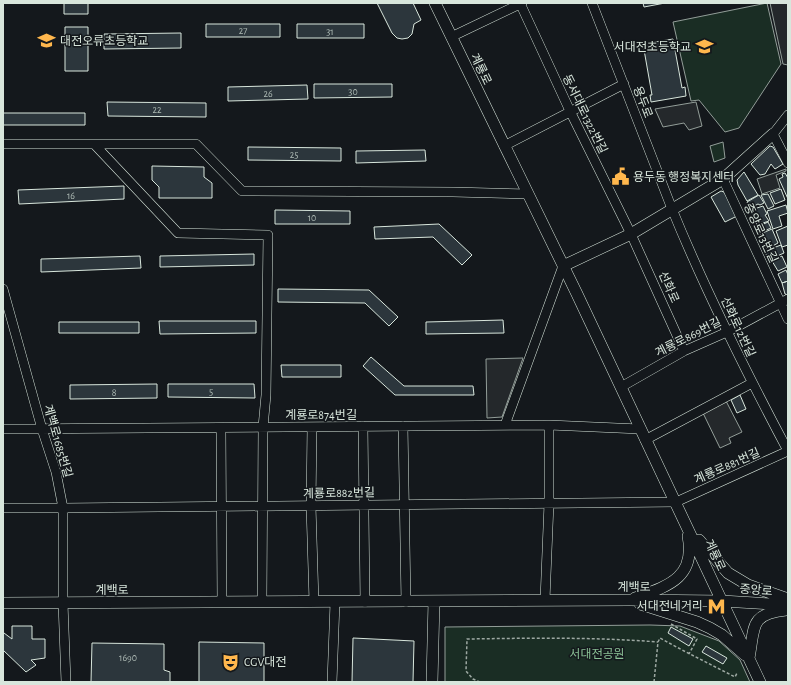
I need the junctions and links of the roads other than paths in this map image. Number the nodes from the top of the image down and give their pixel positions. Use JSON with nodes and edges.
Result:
{"nodes":[{"id":1,"x":435,"y":3,"type":"edge"},
{"id":2,"x":521,"y":3,"type":"edge"},
{"id":3,"x":592,"y":3,"type":"edge"},
{"id":4,"x":452,"y":37,"type":"junction"},
{"id":5,"x":624,"y":84,"type":"junction"},
{"id":6,"x":570,"y":111,"type":"junction"},
{"id":7,"x":788,"y":115,"type":"edge"},
{"id":8,"x":773,"y":134,"type":"junction"},
{"id":9,"x":3,"y":144,"type":"edge"},
{"id":10,"x":94,"y":144,"type":"junction"},
{"id":11,"x":504,"y":146,"type":"junction"},
{"id":12,"x":788,"y":163,"type":"edge"},
{"id":13,"x":723,"y":179,"type":"junction"},
{"id":14,"x":528,"y":194,"type":"junction"},
{"id":15,"x":673,"y":209,"type":"junction"},
{"id":16,"x":631,"y":234,"type":"junction"},
{"id":17,"x":563,"y":266,"type":"junction"},
{"id":18,"x":3,"y":289,"type":"edge"},
{"id":19,"x":784,"y":301,"type":"edge"},
{"id":20,"x":788,"y":320,"type":"edge"},
{"id":21,"x":727,"y":332,"type":"junction"},
{"id":22,"x":684,"y":350,"type":"junction"},
{"id":23,"x":752,"y":383,"type":"junction"},
{"id":24,"x":620,"y":387,"type":"junction"},
{"id":25,"x":505,"y":425,"type":"junction"},
{"id":26,"x":549,"y":425,"type":"junction"},
{"id":27,"x":363,"y":426,"type":"junction"},
{"id":28,"x":403,"y":426,"type":"junction"},
{"id":29,"x":263,"y":427,"type":"junction"},
{"id":30,"x":312,"y":427,"type":"junction"},
{"id":31,"x":221,"y":428,"type":"junction"},
{"id":32,"x":3,"y":429,"type":"edge"},
{"id":33,"x":42,"y":429,"type":"junction"},
{"id":34,"x":640,"y":429,"type":"junction"},
{"id":35,"x":645,"y":440,"type":"junction"},
{"id":36,"x":788,"y":451,"type":"edge"},
{"id":37,"x":676,"y":502,"type":"junction"},
{"id":38,"x":549,"y":503,"type":"junction"},
{"id":39,"x":403,"y":504,"type":"junction"},
{"id":40,"x":364,"y":505,"type":"junction"},
{"id":41,"x":263,"y":506,"type":"junction"},
{"id":42,"x":311,"y":506,"type":"junction"},
{"id":43,"x":222,"y":507,"type":"junction"},
{"id":44,"x":3,"y":508,"type":"edge"},
{"id":45,"x":63,"y":508,"type":"junction"},
{"id":46,"x":686,"y":524,"type":"junction"},
{"id":47,"x":788,"y":599,"type":"edge"},
{"id":48,"x":545,"y":600,"type":"junction"},
{"id":49,"x":629,"y":600,"type":"junction"},
{"id":50,"x":434,"y":601,"type":"junction"},
{"id":51,"x":722,"y":601,"type":"junction"},
{"id":52,"x":222,"y":602,"type":"junction"},
{"id":53,"x":262,"y":602,"type":"junction"},
{"id":54,"x":314,"y":602,"type":"junction"},
{"id":55,"x":335,"y":602,"type":"junction"},
{"id":56,"x":365,"y":602,"type":"junction"},
{"id":57,"x":406,"y":602,"type":"junction"},
{"id":58,"x":63,"y":603,"type":"junction"},
{"id":59,"x":3,"y":604,"type":"edge"},
{"id":60,"x":788,"y":606,"type":"edge"},
{"id":61,"x":788,"y":610,"type":"edge"},
{"id":62,"x":749,"y":658,"type":"junction"},
{"id":63,"x":66,"y":682,"type":"edge"},
{"id":64,"x":332,"y":682,"type":"edge"},
{"id":65,"x":432,"y":682,"type":"edge"},
{"id":66,"x":760,"y":682,"type":"edge"}],
"edges":[{"from":1,"to":4,"type":"main road","name":"계룡로"},
{"from":2,"to":4,"type":"street"},
{"from":2,"to":6,"type":"street","name":"동서대로1322번길"},
{"from":3,"to":5,"type":"street","name":"용두로"},
{"from":4,"to":11,"type":"main road","name":"계룡로"},
{"from":5,"to":6,"type":"street"},
{"from":5,"to":15,"type":"street","name":"용두로"},
{"from":6,"to":11,"type":"street"},
{"from":6,"to":16,"type":"street","name":"동서대로1322번길"},
{"from":7,"to":8,"type":"street"},
{"from":8,"to":12,"type":"street"},
{"from":8,"to":13,"type":"main road"},
{"from":9,"to":10,"type":"street"},
{"from":10,"to":14,"type":"street"},
{"from":10,"to":29,"type":"street"},
{"from":11,"to":14,"type":"main road","name":"계룡로"},
{"from":13,"to":15,"type":"main road"},
{"from":13,"to":19,"type":"street","name":"중앙로13번길"},
{"from":14,"to":17,"type":"main road","name":"계룡로"},
{"from":15,"to":16,"type":"main road"},
{"from":15,"to":21,"type":"street","name":"선화로12번길"},
{"from":16,"to":17,"type":"main road"},
{"from":16,"to":22,"type":"street","name":"선화로"},
{"from":17,"to":24,"type":"main road","name":"계룡로"},
{"from":17,"to":25,"type":"street"},
{"from":18,"to":33,"type":"street","name":"계백로1685번길"},
{"from":19,"to":20,"type":"street","name":"중앙로13번길"},
{"from":19,"to":21,"type":"street","name":"계룡로869번길"},
{"from":21,"to":22,"type":"street","name":"계룡로869번길"},
{"from":21,"to":23,"type":"street","name":"선화로12번길"},
{"from":22,"to":24,"type":"street","name":"계룡로869번길"},
{"from":23,"to":35,"type":"street"},
{"from":23,"to":36,"type":"street","name":"선화로12번길"},
{"from":24,"to":34,"type":"main road","name":"계룡로"},
{"from":25,"to":26,"type":"street","name":"계룡로874번길"},
{"from":25,"to":28,"type":"street","name":"계룡로874번길"},
{"from":26,"to":34,"type":"street","name":"계룡로874번길"},
{"from":26,"to":38,"type":"street"},
{"from":27,"to":28,"type":"street","name":"계룡로874번길"},
{"from":27,"to":30,"type":"street","name":"계룡로874번길"},
{"from":27,"to":40,"type":"street"},
{"from":28,"to":39,"type":"street"},
{"from":29,"to":30,"type":"street","name":"계룡로874번길"},
{"from":29,"to":31,"type":"street","name":"계룡로874번길"},
{"from":29,"to":41,"type":"street"},
{"from":30,"to":42,"type":"street"},
{"from":31,"to":33,"type":"street","name":"계룡로874번길"},
{"from":31,"to":43,"type":"street"},
{"from":32,"to":33,"type":"street","name":"계룡로874번길"},
{"from":33,"to":45,"type":"street","name":"계백로1685번길"},
{"from":34,"to":35,"type":"main road","name":"계룡로"},
{"from":35,"to":37,"type":"main road","name":"계룡로"},
{"from":36,"to":37,"type":"street","name":"계룡로881번길"},
{"from":37,"to":38,"type":"street","name":"계룡로882번길"},
{"from":37,"to":46,"type":"main road","name":"계룡로"},
{"from":38,"to":39,"type":"street","name":"계룡로882번길"},
{"from":38,"to":48,"type":"street"},
{"from":39,"to":40,"type":"street","name":"계룡로882번길"},
{"from":39,"to":57,"type":"street"},
{"from":40,"to":42,"type":"street","name":"계룡로882번길"},
{"from":40,"to":56,"type":"street"},
{"from":41,"to":42,"type":"street","name":"계룡로882번길"},
{"from":41,"to":43,"type":"street","name":"계룡로882번길"},
{"from":41,"to":53,"type":"street"},
{"from":42,"to":54,"type":"street"},
{"from":43,"to":45,"type":"street","name":"계룡로882번길"},
{"from":43,"to":52,"type":"street"},
{"from":44,"to":45,"type":"street","name":"계룡로882번길"},
{"from":45,"to":58,"type":"street","name":"계백로1685번길"},
{"from":46,"to":47,"type":"main road"},
{"from":46,"to":49,"type":"main road"},
{"from":46,"to":51,"type":"main road","name":"계룡로"},
{"from":48,"to":49,"type":"main road","name":"계백로"},
{"from":48,"to":50,"type":"main road","name":"계백로"},
{"from":49,"to":51,"type":"main road","name":"계백로"},
{"from":49,"to":62,"type":"main road"},
{"from":50,"to":57,"type":"main road","name":"계백로"},
{"from":50,"to":65,"type":"main road"},
{"from":51,"to":60,"type":"main road","name":"중앙로"},
{"from":51,"to":62,"type":"main road","name":"계룡로"},
{"from":52,"to":53,"type":"main road","name":"계백로"},
{"from":52,"to":58,"type":"main road","name":"계백로"},
{"from":53,"to":54,"type":"main road","name":"계백로"},
{"from":54,"to":55,"type":"main road","name":"계백로"},
{"from":55,"to":56,"type":"main road","name":"계백로"},
{"from":55,"to":64,"type":"street"},
{"from":56,"to":57,"type":"main road","name":"계백로"},
{"from":58,"to":59,"type":"main road","name":"계백로"},
{"from":58,"to":63,"type":"street","name":"계백로1685번길"},
{"from":61,"to":62,"type":"main road"},
{"from":62,"to":66,"type":"main road","name":"계룡로"}]}
